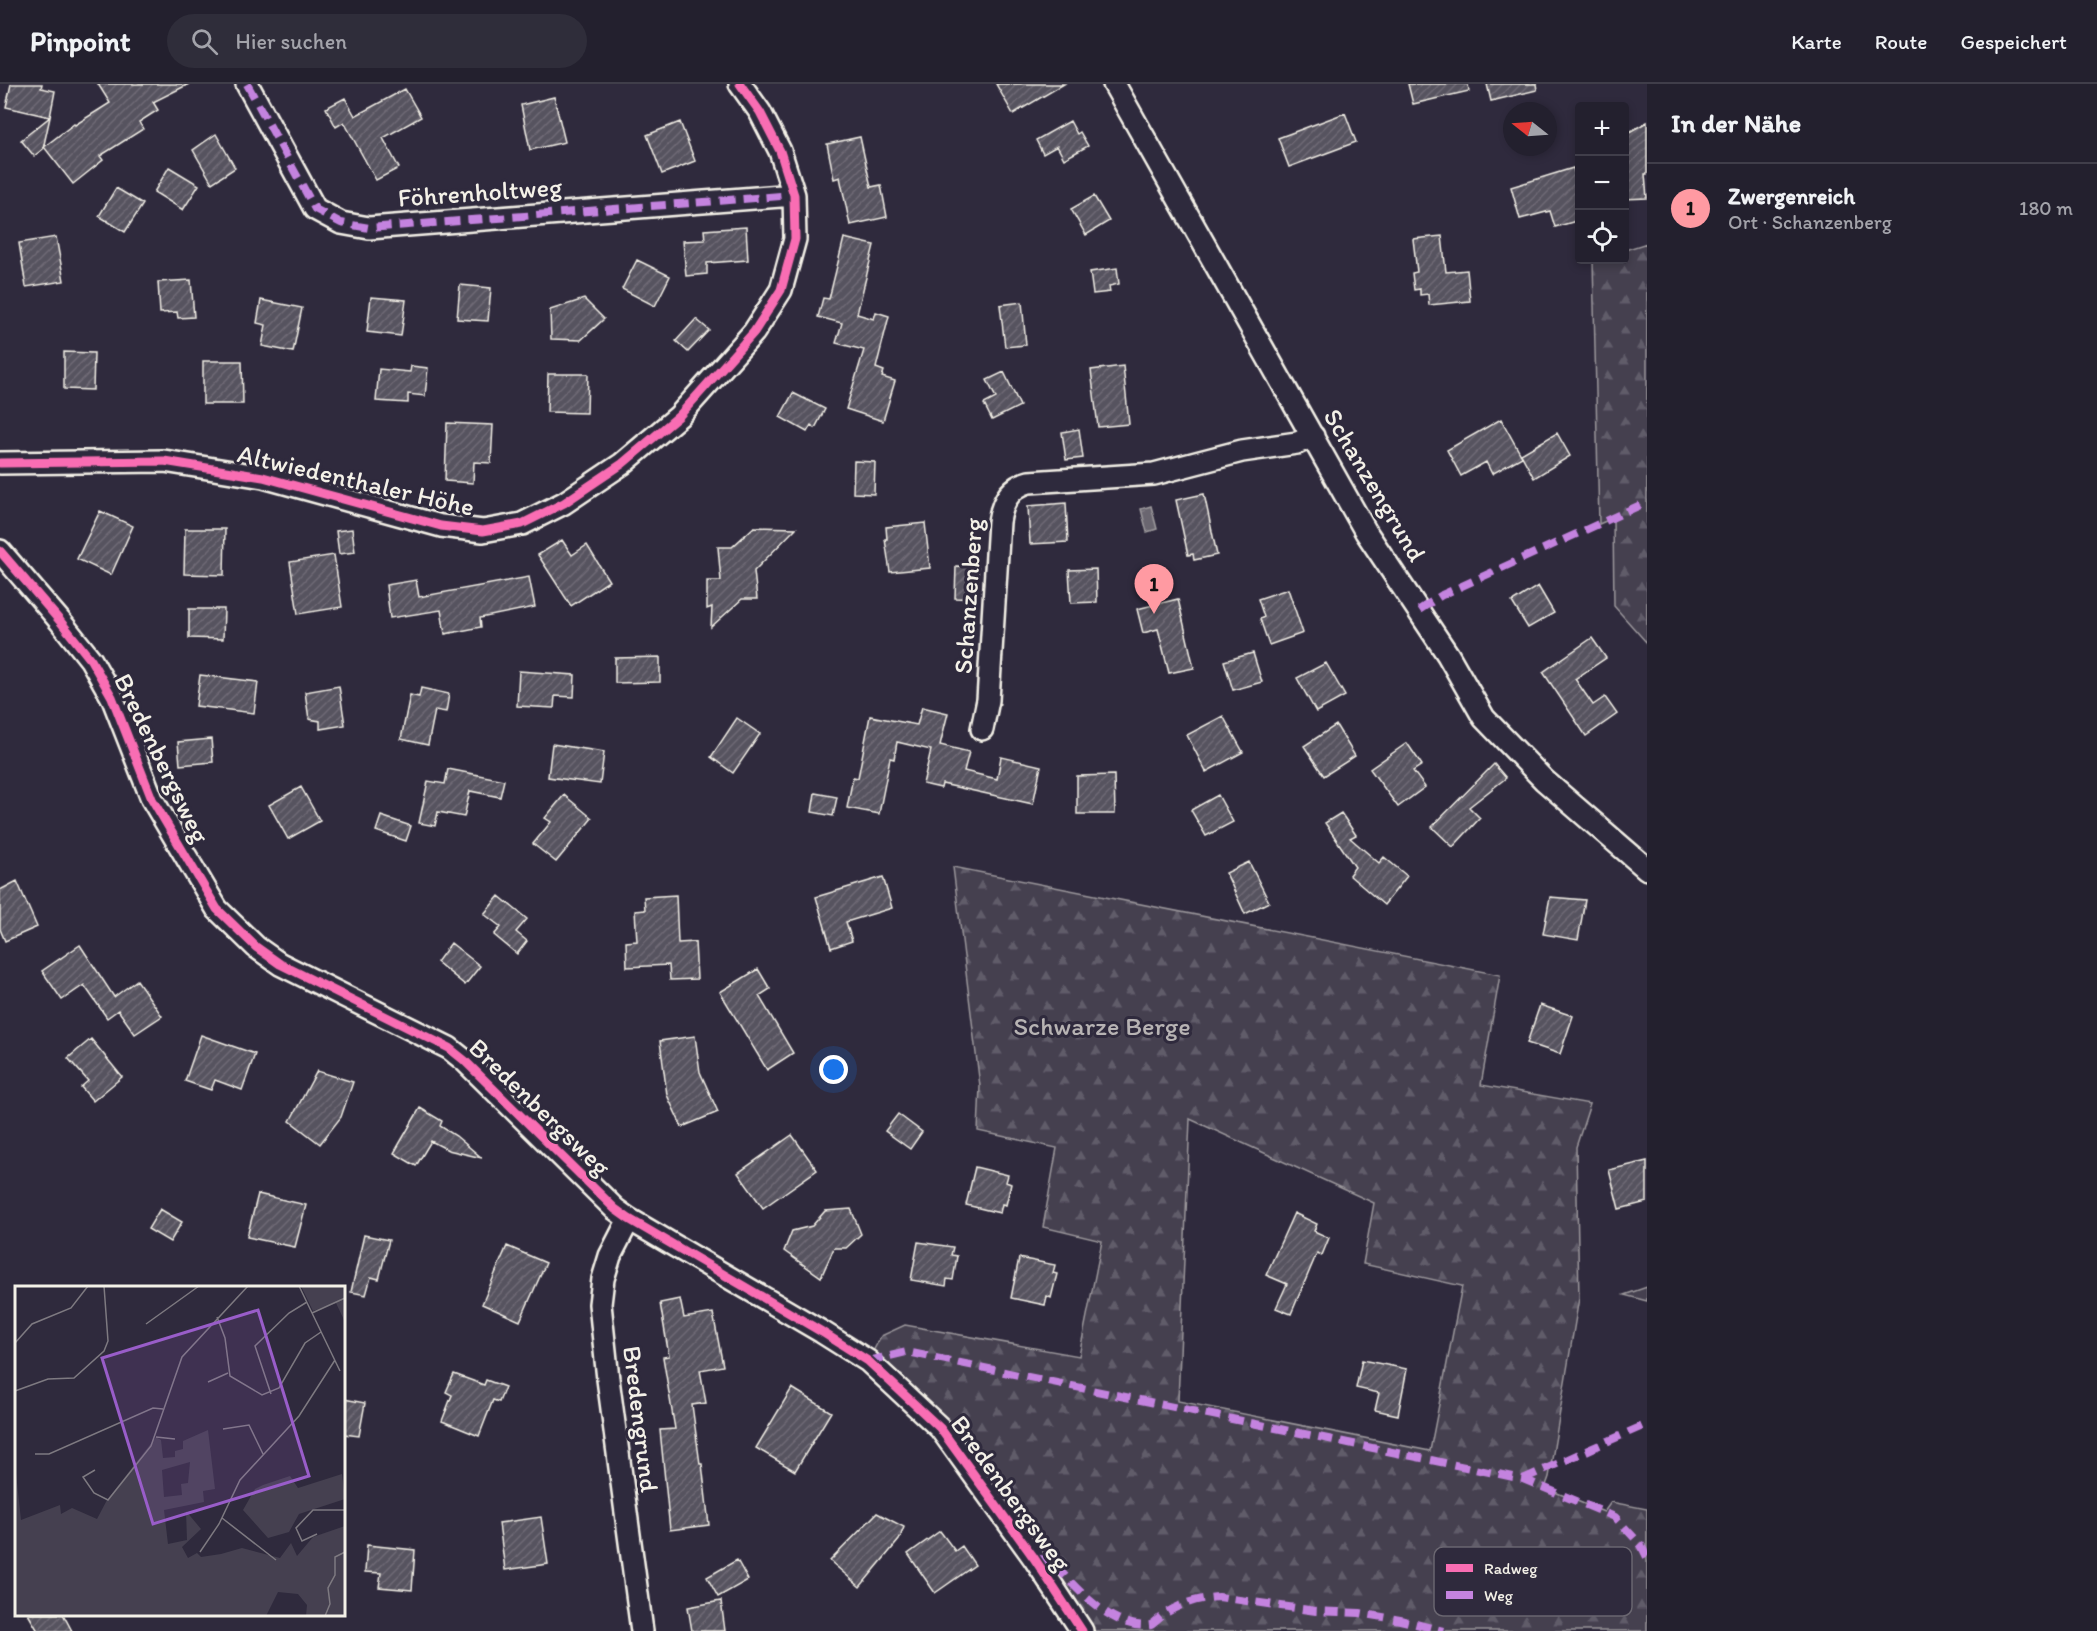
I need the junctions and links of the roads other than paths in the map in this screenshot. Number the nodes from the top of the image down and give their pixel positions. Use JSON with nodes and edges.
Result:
{"nodes":[{"id":1,"x":247,"y":84,"type":"edge"},
{"id":2,"x":740,"y":84,"type":"edge"},
{"id":3,"x":1114,"y":84,"type":"edge"},
{"id":4,"x":794,"y":195,"type":"junction"},
{"id":5,"x":1313,"y":436,"type":"junction"},
{"id":6,"x":0,"y":463,"type":"edge"},
{"id":7,"x":0,"y":551,"type":"edge"},
{"id":8,"x":982,"y":729,"type":"dead end"},
{"id":9,"x":1647,"y":869,"type":"edge"},
{"id":10,"x":629,"y":1219,"type":"junction"},
{"id":11,"x":642,"y":1631,"type":"edge"},
{"id":12,"x":1082,"y":1631,"type":"edge"}],
"edges":[{"from":1,"to":4,"type":"street","name":"Föhrenholtweg"},
{"from":2,"to":4,"type":"street","name":"Altwiedenthaler Höhe"},
{"from":3,"to":5,"type":"street","name":"Schanzengrund"},
{"from":4,"to":6,"type":"street","name":"Altwiedenthaler Höhe"},
{"from":5,"to":8,"type":"street","name":"Schanzenberg"},
{"from":5,"to":9,"type":"street","name":"Schanzengrund"},
{"from":7,"to":10,"type":"street","name":"Bredenbergsweg"},
{"from":10,"to":11,"type":"street","name":"Bredengrund"},
{"from":10,"to":12,"type":"street","name":"Bredenbergsweg"}]}
